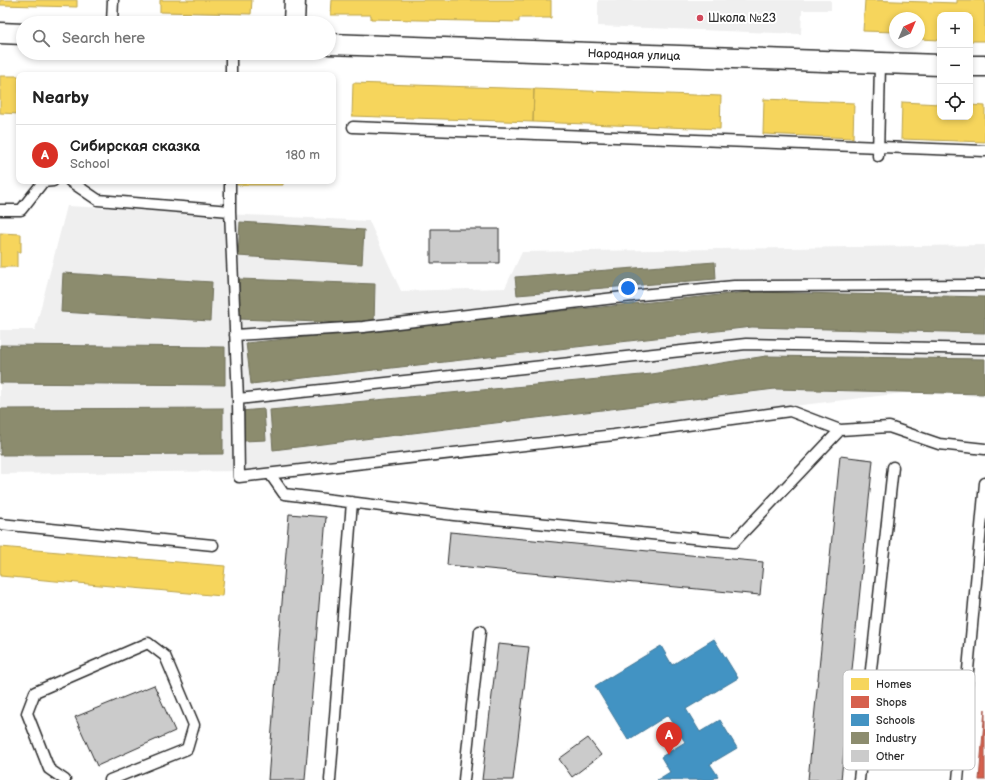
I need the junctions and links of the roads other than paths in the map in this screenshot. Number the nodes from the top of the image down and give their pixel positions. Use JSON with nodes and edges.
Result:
{"nodes":[{"id":1,"x":113,"y":0,"type":"edge"},
{"id":2,"x":295,"y":0,"type":"edge"},
{"id":3,"x":112,"y":16,"type":"edge"},
{"id":4,"x":294,"y":16,"type":"edge"},
{"id":5,"x":0,"y":33,"type":"edge"},
{"id":6,"x":16,"y":34,"type":"edge"},
{"id":7,"x":336,"y":44,"type":"edge"},
{"id":8,"x":231,"y":60,"type":"edge"},
{"id":9,"x":880,"y":64,"type":"junction"},
{"id":10,"x":937,"y":65,"type":"edge"},
{"id":11,"x":973,"y":66,"type":"edge"},
{"id":12,"x":985,"y":66,"type":"edge"},
{"id":13,"x":231,"y":72,"type":"edge"},
{"id":14,"x":353,"y":127,"type":"dead end"},
{"id":15,"x":878,"y":151,"type":"junction"},
{"id":16,"x":985,"y":151,"type":"edge"},
{"id":17,"x":41,"y":184,"type":"edge"},
{"id":18,"x":74,"y":184,"type":"edge"},
{"id":19,"x":230,"y":184,"type":"edge"},
{"id":20,"x":0,"y":210,"type":"edge"},
{"id":21,"x":230,"y":211,"type":"junction"},
{"id":22,"x":985,"y":285,"type":"edge"},
{"id":23,"x":235,"y":335,"type":"junction"},
{"id":24,"x":985,"y":349,"type":"edge"},
{"id":25,"x":238,"y":399,"type":"junction"},
{"id":26,"x":840,"y":430,"type":"junction"},
{"id":27,"x":985,"y":449,"type":"edge"},
{"id":28,"x":893,"y":467,"type":"dead end"},
{"id":29,"x":270,"y":474,"type":"junction"},
{"id":30,"x":985,"y":483,"type":"edge"},
{"id":31,"x":352,"y":502,"type":"junction"},
{"id":32,"x":0,"y":524,"type":"edge"},
{"id":33,"x":212,"y":545,"type":"dead end"},
{"id":34,"x":480,"y":632,"type":"dead end"},
{"id":35,"x":871,"y":670,"type":"edge"},
{"id":36,"x":968,"y":670,"type":"edge"},
{"id":37,"x":860,"y":770,"type":"edge"},
{"id":38,"x":959,"y":770,"type":"edge"},
{"id":39,"x":65,"y":780,"type":"edge"},
{"id":40,"x":110,"y":780,"type":"edge"},
{"id":41,"x":330,"y":780,"type":"edge"},
{"id":42,"x":464,"y":780,"type":"edge"},
{"id":43,"x":859,"y":780,"type":"edge"},
{"id":44,"x":958,"y":780,"type":"edge"}],
"edges":[{"from":1,"to":3,"type":"lane"},
{"from":2,"to":4,"type":"street"},
{"from":5,"to":6,"type":"street"},
{"from":7,"to":9,"type":"street","name":"Народная улица"},
{"from":8,"to":13,"type":"lane"},
{"from":9,"to":10,"type":"street","name":"Народная улица"},
{"from":9,"to":15,"type":"lane"},
{"from":11,"to":12,"type":"street"},
{"from":14,"to":15,"type":"lane"},
{"from":15,"to":16,"type":"lane"},
{"from":17,"to":20,"type":"lane"},
{"from":18,"to":21,"type":"lane"},
{"from":19,"to":21,"type":"lane"},
{"from":21,"to":23,"type":"lane"},
{"from":22,"to":23,"type":"lane"},
{"from":23,"to":25,"type":"lane"},
{"from":24,"to":25,"type":"lane"},
{"from":25,"to":29,"type":"lane"},
{"from":26,"to":27,"type":"lane"},
{"from":26,"to":29,"type":"lane"},
{"from":26,"to":31,"type":"lane"},
{"from":28,"to":35,"type":"lane"},
{"from":29,"to":31,"type":"lane"},
{"from":30,"to":36,"type":"lane"},
{"from":31,"to":41,"type":"lane"},
{"from":32,"to":33,"type":"lane"},
{"from":34,"to":42,"type":"lane"},
{"from":37,"to":43,"type":"lane"},
{"from":38,"to":44,"type":"lane"},
{"from":39,"to":40,"type":"lane"}]}
